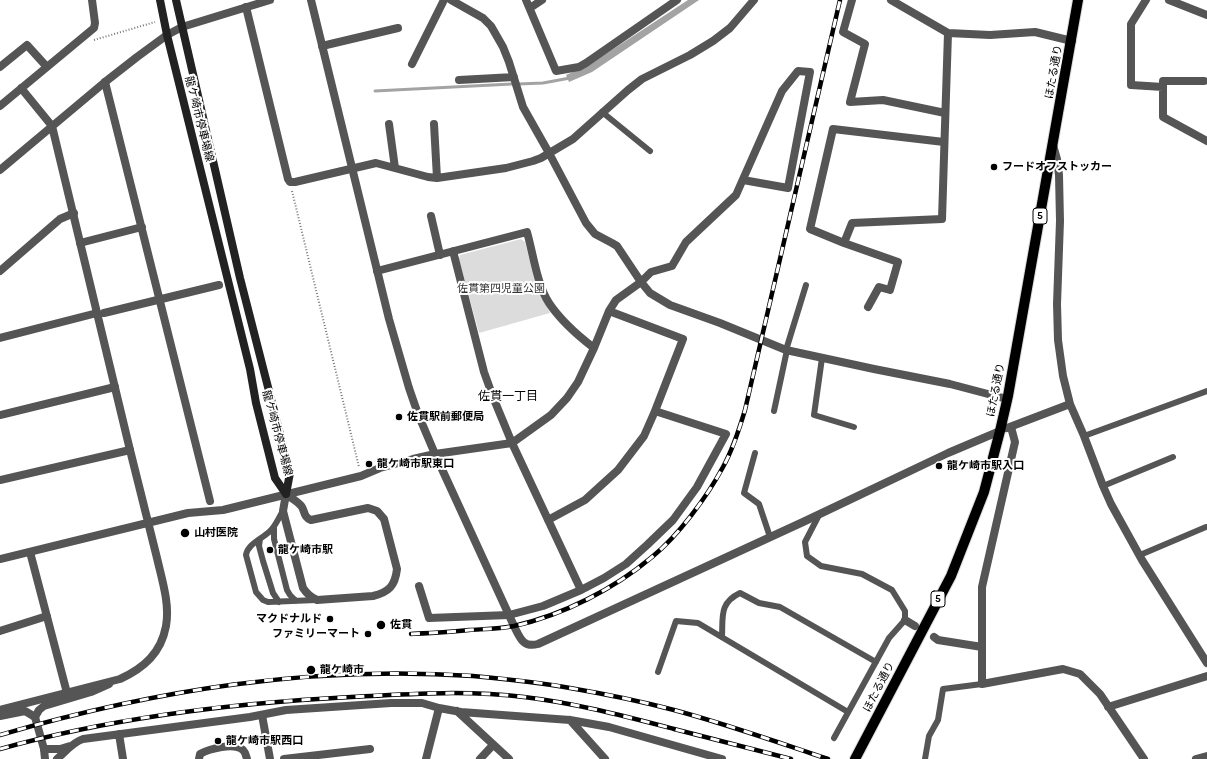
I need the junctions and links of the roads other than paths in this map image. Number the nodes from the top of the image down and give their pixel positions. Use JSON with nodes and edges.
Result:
{"nodes":[{"id":1,"x":92,"y":0,"type":"edge"},
{"id":2,"x":160,"y":0,"type":"edge"},
{"id":3,"x":176,"y":0,"type":"edge"},
{"id":4,"x":270,"y":0,"type":"edge"},
{"id":5,"x":311,"y":0,"type":"edge"},
{"id":6,"x":444,"y":0,"type":"edge"},
{"id":7,"x":451,"y":0,"type":"edge"},
{"id":8,"x":542,"y":0,"type":"edge"},
{"id":9,"x":677,"y":0,"type":"edge"},
{"id":10,"x":754,"y":0,"type":"edge"},
{"id":11,"x":852,"y":0,"type":"edge"},
{"id":12,"x":891,"y":0,"type":"edge"},
{"id":13,"x":1078,"y":0,"type":"edge"},
{"id":14,"x":1146,"y":0,"type":"edge"},
{"id":15,"x":1168,"y":0,"type":"edge"},
{"id":16,"x":528,"y":4,"type":"edge"},
{"id":17,"x":246,"y":7,"type":"junction"},
{"id":18,"x":1207,"y":14,"type":"edge"},
{"id":19,"x":182,"y":27,"type":"junction"},
{"id":20,"x":398,"y":28,"type":"dead end"},
{"id":21,"x":948,"y":33,"type":"junction"},
{"id":22,"x":167,"y":35,"type":"junction"},
{"id":23,"x":1072,"y":41,"type":"junction"},
{"id":24,"x":322,"y":46,"type":"junction"},
{"id":25,"x":412,"y":64,"type":"dead end"},
{"id":26,"x":47,"y":67,"type":"junction"},
{"id":27,"x":0,"y":68,"type":"edge"},
{"id":28,"x":514,"y":77,"type":"junction"},
{"id":29,"x":459,"y":80,"type":"dead end"},
{"id":30,"x":1204,"y":81,"type":"dead end"},
{"id":31,"x":105,"y":82,"type":"junction"},
{"id":32,"x":1163,"y":87,"type":"junction"},
{"id":33,"x":21,"y":88,"type":"junction"},
{"id":34,"x":0,"y":106,"type":"edge"},
{"id":35,"x":602,"y":112,"type":"junction"},
{"id":36,"x":945,"y":112,"type":"junction"},
{"id":37,"x":389,"y":124,"type":"dead end"},
{"id":38,"x":434,"y":124,"type":"dead end"},
{"id":39,"x":52,"y":126,"type":"junction"},
{"id":40,"x":1207,"y":141,"type":"edge"},
{"id":41,"x":944,"y":142,"type":"junction"},
{"id":42,"x":1053,"y":144,"type":"junction"},
{"id":43,"x":650,"y":151,"type":"dead end"},
{"id":44,"x":549,"y":153,"type":"junction"},
{"id":45,"x":352,"y":168,"type":"junction"},
{"id":46,"x":395,"y":168,"type":"junction"},
{"id":47,"x":0,"y":170,"type":"edge"},
{"id":48,"x":437,"y":178,"type":"junction"},
{"id":49,"x":743,"y":180,"type":"junction"},
{"id":50,"x":74,"y":213,"type":"junction"},
{"id":51,"x":431,"y":216,"type":"dead end"},
{"id":52,"x":142,"y":227,"type":"junction"},
{"id":53,"x":80,"y":243,"type":"junction"},
{"id":54,"x":844,"y":243,"type":"junction"},
{"id":55,"x":453,"y":251,"type":"junction"},
{"id":56,"x":440,"y":255,"type":"junction"},
{"id":57,"x":0,"y":271,"type":"edge"},
{"id":58,"x":377,"y":271,"type":"junction"},
{"id":59,"x":641,"y":282,"type":"junction"},
{"id":60,"x":219,"y":285,"type":"dead end"},
{"id":61,"x":806,"y":285,"type":"dead end"},
{"id":62,"x":160,"y":300,"type":"junction"},
{"id":63,"x":868,"y":307,"type":"dead end"},
{"id":64,"x":609,"y":311,"type":"junction"},
{"id":65,"x":100,"y":313,"type":"junction"},
{"id":66,"x":0,"y":338,"type":"edge"},
{"id":67,"x":594,"y":348,"type":"junction"},
{"id":68,"x":786,"y":350,"type":"junction"},
{"id":69,"x":822,"y":358,"type":"junction"},
{"id":70,"x":115,"y":387,"type":"junction"},
{"id":71,"x":1207,"y":391,"type":"edge"},
{"id":72,"x":1007,"y":399,"type":"junction"},
{"id":73,"x":1070,"y":404,"type":"junction"},
{"id":74,"x":656,"y":411,"type":"junction"},
{"id":75,"x":774,"y":411,"type":"dead end"},
{"id":76,"x":0,"y":415,"type":"edge"},
{"id":77,"x":854,"y":427,"type":"dead end"},
{"id":78,"x":1011,"y":427,"type":"junction"},
{"id":79,"x":1000,"y":431,"type":"junction"},
{"id":80,"x":1084,"y":436,"type":"junction"},
{"id":81,"x":512,"y":443,"type":"junction"},
{"id":82,"x":130,"y":450,"type":"junction"},
{"id":83,"x":755,"y":453,"type":"dead end"},
{"id":84,"x":435,"y":454,"type":"junction"},
{"id":85,"x":1173,"y":457,"type":"dead end"},
{"id":86,"x":0,"y":480,"type":"edge"},
{"id":87,"x":1103,"y":486,"type":"junction"},
{"id":88,"x":286,"y":494,"type":"junction"},
{"id":89,"x":210,"y":501,"type":"dead end"},
{"id":90,"x":283,"y":511,"type":"junction"},
{"id":91,"x":819,"y":515,"type":"junction"},
{"id":92,"x":548,"y":520,"type":"junction"},
{"id":93,"x":149,"y":523,"type":"junction"},
{"id":94,"x":274,"y":527,"type":"junction"},
{"id":95,"x":1206,"y":527,"type":"dead end"},
{"id":96,"x":770,"y":537,"type":"junction"},
{"id":97,"x":260,"y":539,"type":"junction"},
{"id":98,"x":30,"y":552,"type":"junction"},
{"id":99,"x":1140,"y":555,"type":"junction"},
{"id":100,"x":0,"y":559,"type":"edge"},
{"id":101,"x":419,"y":586,"type":"dead end"},
{"id":102,"x":581,"y":590,"type":"junction"},
{"id":103,"x":317,"y":600,"type":"junction"},
{"id":104,"x":296,"y":601,"type":"junction"},
{"id":105,"x":278,"y":602,"type":"junction"},
{"id":106,"x":509,"y":615,"type":"junction"},
{"id":107,"x":47,"y":616,"type":"junction"},
{"id":108,"x":904,"y":620,"type":"junction"},
{"id":109,"x":916,"y":626,"type":"dead end"},
{"id":110,"x":0,"y":631,"type":"edge"},
{"id":111,"x":722,"y":637,"type":"junction"},
{"id":112,"x":934,"y":637,"type":"dead end"},
{"id":113,"x":982,"y":647,"type":"junction"},
{"id":114,"x":876,"y":662,"type":"junction"},
{"id":115,"x":1207,"y":663,"type":"edge"},
{"id":116,"x":658,"y":672,"type":"dead end"},
{"id":117,"x":1207,"y":676,"type":"edge"},
{"id":118,"x":120,"y":679,"type":"junction"},
{"id":119,"x":982,"y":684,"type":"junction"},
{"id":120,"x":67,"y":693,"type":"junction"},
{"id":121,"x":1108,"y":707,"type":"junction"},
{"id":122,"x":439,"y":708,"type":"junction"},
{"id":123,"x":0,"y":710,"type":"edge"},
{"id":124,"x":457,"y":711,"type":"junction"},
{"id":125,"x":848,"y":712,"type":"junction"},
{"id":126,"x":262,"y":715,"type":"junction"},
{"id":127,"x":0,"y":716,"type":"edge"},
{"id":128,"x":36,"y":717,"type":"junction"},
{"id":129,"x":570,"y":720,"type":"junction"},
{"id":130,"x":118,"y":734,"type":"junction"},
{"id":131,"x":834,"y":738,"type":"dead end"},
{"id":132,"x":493,"y":745,"type":"junction"},
{"id":133,"x":71,"y":746,"type":"junction"},
{"id":134,"x":44,"y":749,"type":"junction"},
{"id":135,"x":370,"y":749,"type":"dead end"},
{"id":136,"x":1207,"y":756,"type":"edge"},
{"id":137,"x":45,"y":759,"type":"edge"},
{"id":138,"x":57,"y":759,"type":"edge"},
{"id":139,"x":123,"y":759,"type":"edge"},
{"id":140,"x":199,"y":759,"type":"edge"},
{"id":141,"x":247,"y":759,"type":"edge"},
{"id":142,"x":270,"y":759,"type":"edge"},
{"id":143,"x":284,"y":759,"type":"edge"},
{"id":144,"x":426,"y":759,"type":"edge"},
{"id":145,"x":480,"y":759,"type":"edge"},
{"id":146,"x":509,"y":759,"type":"edge"},
{"id":147,"x":605,"y":759,"type":"edge"},
{"id":148,"x":722,"y":759,"type":"edge"},
{"id":149,"x":856,"y":759,"type":"edge"},
{"id":150,"x":925,"y":759,"type":"edge"},
{"id":151,"x":1144,"y":759,"type":"edge"},
{"id":152,"x":1196,"y":759,"type":"edge"}],
"edges":[{"from":1,"to":26,"type":"street"},
{"from":2,"to":22,"type":"main road","name":"龍ケ崎市停車場線"},
{"from":3,"to":19,"type":"main road","name":"龍ケ崎市停車場線"},
{"from":4,"to":17,"type":"street"},
{"from":5,"to":24,"type":"street"},
{"from":6,"to":25,"type":"street"},
{"from":7,"to":28,"type":"street"},
{"from":8,"to":16,"type":"street"},
{"from":9,"to":16,"type":"street"},
{"from":10,"to":35,"type":"street"},
{"from":11,"to":36,"type":"street"},
{"from":12,"to":21,"type":"street"},
{"from":13,"to":23,"type":"main road","name":"ほたる通り","number":"5"},
{"from":14,"to":32,"type":"street"},
{"from":15,"to":18,"type":"street"},
{"from":17,"to":19,"type":"street"},
{"from":17,"to":45,"type":"street"},
{"from":19,"to":22,"type":"street"},
{"from":19,"to":88,"type":"main road","name":"龍ケ崎市停車場線"},
{"from":20,"to":24,"type":"street"},
{"from":21,"to":23,"type":"street"},
{"from":21,"to":36,"type":"street"},
{"from":22,"to":31,"type":"street"},
{"from":22,"to":88,"type":"main road","name":"龍ケ崎市停車場線"},
{"from":23,"to":42,"type":"main road","name":"ほたる通り","number":"5"},
{"from":24,"to":45,"type":"street"},
{"from":26,"to":27,"type":"street"},
{"from":26,"to":33,"type":"street"},
{"from":28,"to":29,"type":"street"},
{"from":28,"to":44,"type":"street"},
{"from":30,"to":32,"type":"street"},
{"from":31,"to":39,"type":"street"},
{"from":31,"to":52,"type":"street"},
{"from":32,"to":40,"type":"street"},
{"from":33,"to":34,"type":"street"},
{"from":33,"to":39,"type":"street"},
{"from":35,"to":43,"type":"lane"},
{"from":35,"to":44,"type":"street"},
{"from":36,"to":41,"type":"street"},
{"from":37,"to":46,"type":"street"},
{"from":38,"to":48,"type":"street"},
{"from":39,"to":47,"type":"street"},
{"from":39,"to":50,"type":"street"},
{"from":41,"to":54,"type":"street"},
{"from":41,"to":54,"type":"street"},
{"from":42,"to":72,"type":"main road","name":"ほたる通り","number":"5"},
{"from":42,"to":73,"type":"street"},
{"from":44,"to":48,"type":"street"},
{"from":44,"to":59,"type":"street"},
{"from":45,"to":46,"type":"street"},
{"from":45,"to":58,"type":"street"},
{"from":46,"to":48,"type":"street"},
{"from":49,"to":49,"type":"street"},
{"from":49,"to":59,"type":"street"},
{"from":50,"to":53,"type":"street"},
{"from":50,"to":57,"type":"street"},
{"from":51,"to":56,"type":"street"},
{"from":52,"to":53,"type":"street"},
{"from":52,"to":62,"type":"street"},
{"from":53,"to":65,"type":"street"},
{"from":54,"to":63,"type":"street"},
{"from":55,"to":56,"type":"street"},
{"from":55,"to":67,"type":"street"},
{"from":55,"to":81,"type":"street"},
{"from":56,"to":58,"type":"street"},
{"from":58,"to":84,"type":"street"},
{"from":59,"to":64,"type":"street"},
{"from":59,"to":68,"type":"street"},
{"from":60,"to":62,"type":"street"},
{"from":61,"to":68,"type":"lane"},
{"from":62,"to":65,"type":"street"},
{"from":62,"to":89,"type":"street"},
{"from":64,"to":67,"type":"street"},
{"from":64,"to":74,"type":"street"},
{"from":65,"to":66,"type":"street"},
{"from":65,"to":70,"type":"street"},
{"from":67,"to":81,"type":"street"},
{"from":68,"to":69,"type":"street"},
{"from":68,"to":75,"type":"lane"},
{"from":69,"to":72,"type":"street"},
{"from":69,"to":77,"type":"lane"},
{"from":70,"to":76,"type":"street"},
{"from":70,"to":82,"type":"street"},
{"from":71,"to":80,"type":"lane"},
{"from":72,"to":79,"type":"main road","name":"ほたる通り","number":"5"},
{"from":73,"to":78,"type":"street"},
{"from":73,"to":80,"type":"street"},
{"from":74,"to":92,"type":"street"},
{"from":74,"to":102,"type":"street"},
{"from":78,"to":79,"type":"street"},
{"from":78,"to":113,"type":"street"},
{"from":79,"to":91,"type":"street"},
{"from":79,"to":149,"type":"main road","name":"ほたる通り","number":"5"},
{"from":80,"to":87,"type":"street"},
{"from":81,"to":84,"type":"street"},
{"from":81,"to":92,"type":"street"},
{"from":82,"to":86,"type":"street"},
{"from":82,"to":93,"type":"street"},
{"from":83,"to":96,"type":"lane"},
{"from":84,"to":88,"type":"street"},
{"from":84,"to":106,"type":"street"},
{"from":85,"to":87,"type":"lane"},
{"from":87,"to":99,"type":"street"},
{"from":88,"to":90,"type":"street"},
{"from":88,"to":93,"type":"street"},
{"from":88,"to":103,"type":"street"},
{"from":90,"to":94,"type":"lane"},
{"from":90,"to":103,"type":"street"},
{"from":91,"to":96,"type":"street"},
{"from":91,"to":108,"type":"lane"},
{"from":92,"to":102,"type":"street"},
{"from":93,"to":98,"type":"street"},
{"from":93,"to":118,"type":"street"},
{"from":94,"to":97,"type":"lane"},
{"from":94,"to":104,"type":"lane"},
{"from":95,"to":99,"type":"lane"},
{"from":96,"to":106,"type":"street"},
{"from":97,"to":105,"type":"lane"},
{"from":97,"to":105,"type":"lane"},
{"from":98,"to":100,"type":"street"},
{"from":98,"to":107,"type":"street"},
{"from":99,"to":115,"type":"street"},
{"from":101,"to":106,"type":"street"},
{"from":102,"to":106,"type":"street"},
{"from":103,"to":104,"type":"lane"},
{"from":104,"to":105,"type":"lane"},
{"from":107,"to":110,"type":"street"},
{"from":107,"to":120,"type":"street"},
{"from":108,"to":109,"type":"street"},
{"from":108,"to":114,"type":"lane"},
{"from":111,"to":114,"type":"lane"},
{"from":111,"to":116,"type":"lane"},
{"from":111,"to":125,"type":"lane"},
{"from":112,"to":113,"type":"street"},
{"from":113,"to":119,"type":"street"},
{"from":114,"to":125,"type":"lane"},
{"from":117,"to":121,"type":"street"},
{"from":118,"to":120,"type":"street"},
{"from":118,"to":128,"type":"street"},
{"from":119,"to":121,"type":"street"},
{"from":119,"to":150,"type":"lane"},
{"from":120,"to":123,"type":"street"},
{"from":121,"to":151,"type":"street"},
{"from":122,"to":124,"type":"street"},
{"from":122,"to":126,"type":"street"},
{"from":122,"to":144,"type":"street"},
{"from":124,"to":129,"type":"street"},
{"from":124,"to":132,"type":"street"},
{"from":125,"to":131,"type":"lane"},
{"from":126,"to":130,"type":"street"},
{"from":126,"to":142,"type":"street"},
{"from":127,"to":128,"type":"street"},
{"from":128,"to":134,"type":"street"},
{"from":129,"to":147,"type":"street"},
{"from":129,"to":148,"type":"street"},
{"from":130,"to":133,"type":"street"},
{"from":130,"to":139,"type":"street"},
{"from":132,"to":145,"type":"street"},
{"from":132,"to":146,"type":"street"},
{"from":133,"to":134,"type":"street"},
{"from":133,"to":138,"type":"street"},
{"from":134,"to":137,"type":"street"},
{"from":135,"to":143,"type":"street"},
{"from":136,"to":152,"type":"street"},
{"from":140,"to":141,"type":"street"}]}
